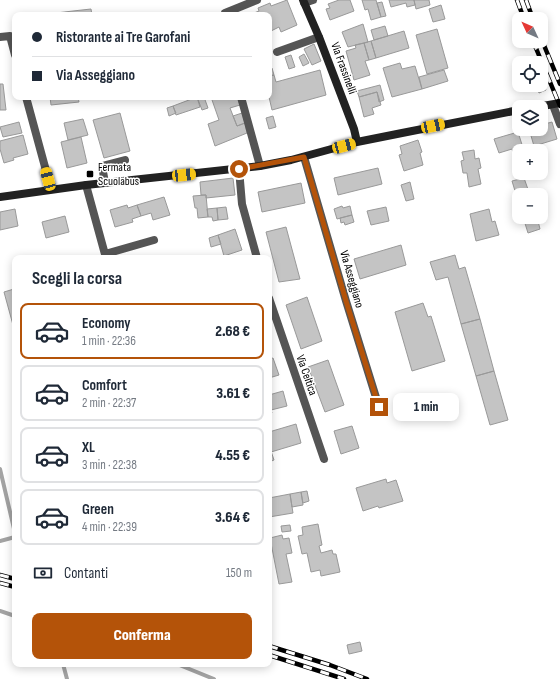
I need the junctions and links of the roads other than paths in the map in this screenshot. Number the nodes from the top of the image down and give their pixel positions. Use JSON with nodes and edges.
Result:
{"nodes":[{"id":1,"x":257,"y":0,"type":"edge"},
{"id":2,"x":313,"y":0,"type":"edge"},
{"id":3,"x":304,"y":1,"type":"edge"},
{"id":4,"x":227,"y":12,"type":"edge"},
{"id":5,"x":0,"y":36,"type":"edge"},
{"id":6,"x":319,"y":37,"type":"junction"},
{"id":7,"x":12,"y":44,"type":"edge"},
{"id":8,"x":277,"y":52,"type":"dead end"},
{"id":9,"x":27,"y":100,"type":"edge"},
{"id":10,"x":242,"y":100,"type":"edge"},
{"id":11,"x":556,"y":104,"type":"edge"},
{"id":12,"x":512,"y":111,"type":"edge"},
{"id":13,"x":560,"y":124,"type":"edge"},
{"id":14,"x":357,"y":142,"type":"junction"},
{"id":15,"x":304,"y":157,"type":"junction"},
{"id":16,"x":125,"y":160,"type":"dead end"},
{"id":17,"x":260,"y":166,"type":"junction"},
{"id":18,"x":239,"y":169,"type":"junction"},
{"id":19,"x":105,"y":183,"type":"junction"},
{"id":20,"x":86,"y":185,"type":"junction"},
{"id":21,"x":51,"y":189,"type":"junction"},
{"id":22,"x":0,"y":198,"type":"edge"},
{"id":23,"x":154,"y":240,"type":"dead end"},
{"id":24,"x":106,"y":255,"type":"edge"},
{"id":25,"x":109,"y":255,"type":"edge"},
{"id":26,"x":256,"y":255,"type":"edge"},
{"id":27,"x":272,"y":307,"type":"edge"},
{"id":28,"x":379,"y":407,"type":"dead end"},
{"id":29,"x":324,"y":459,"type":"dead end"}],
"edges":[{"from":1,"to":4,"type":"street"},
{"from":2,"to":3,"type":"street","name":"Via Frassinelli"},
{"from":3,"to":6,"type":"street","name":"Via Frassinelli"},
{"from":5,"to":7,"type":"street"},
{"from":6,"to":8,"type":"street"},
{"from":6,"to":14,"type":"street","name":"Via Frassinelli"},
{"from":9,"to":21,"type":"street"},
{"from":10,"to":17,"type":"street"},
{"from":11,"to":13,"type":"street"},
{"from":12,"to":14,"type":"street"},
{"from":14,"to":15,"type":"street"},
{"from":15,"to":17,"type":"street"},
{"from":15,"to":28,"type":"street","name":"Via Asseggiano"},
{"from":16,"to":19,"type":"street"},
{"from":17,"to":18,"type":"street"},
{"from":18,"to":19,"type":"street"},
{"from":18,"to":26,"type":"street"},
{"from":19,"to":20,"type":"street"},
{"from":20,"to":21,"type":"street"},
{"from":20,"to":24,"type":"street"},
{"from":21,"to":22,"type":"street"},
{"from":23,"to":25,"type":"street"},
{"from":27,"to":29,"type":"street","name":"Via Celtica"}]}
